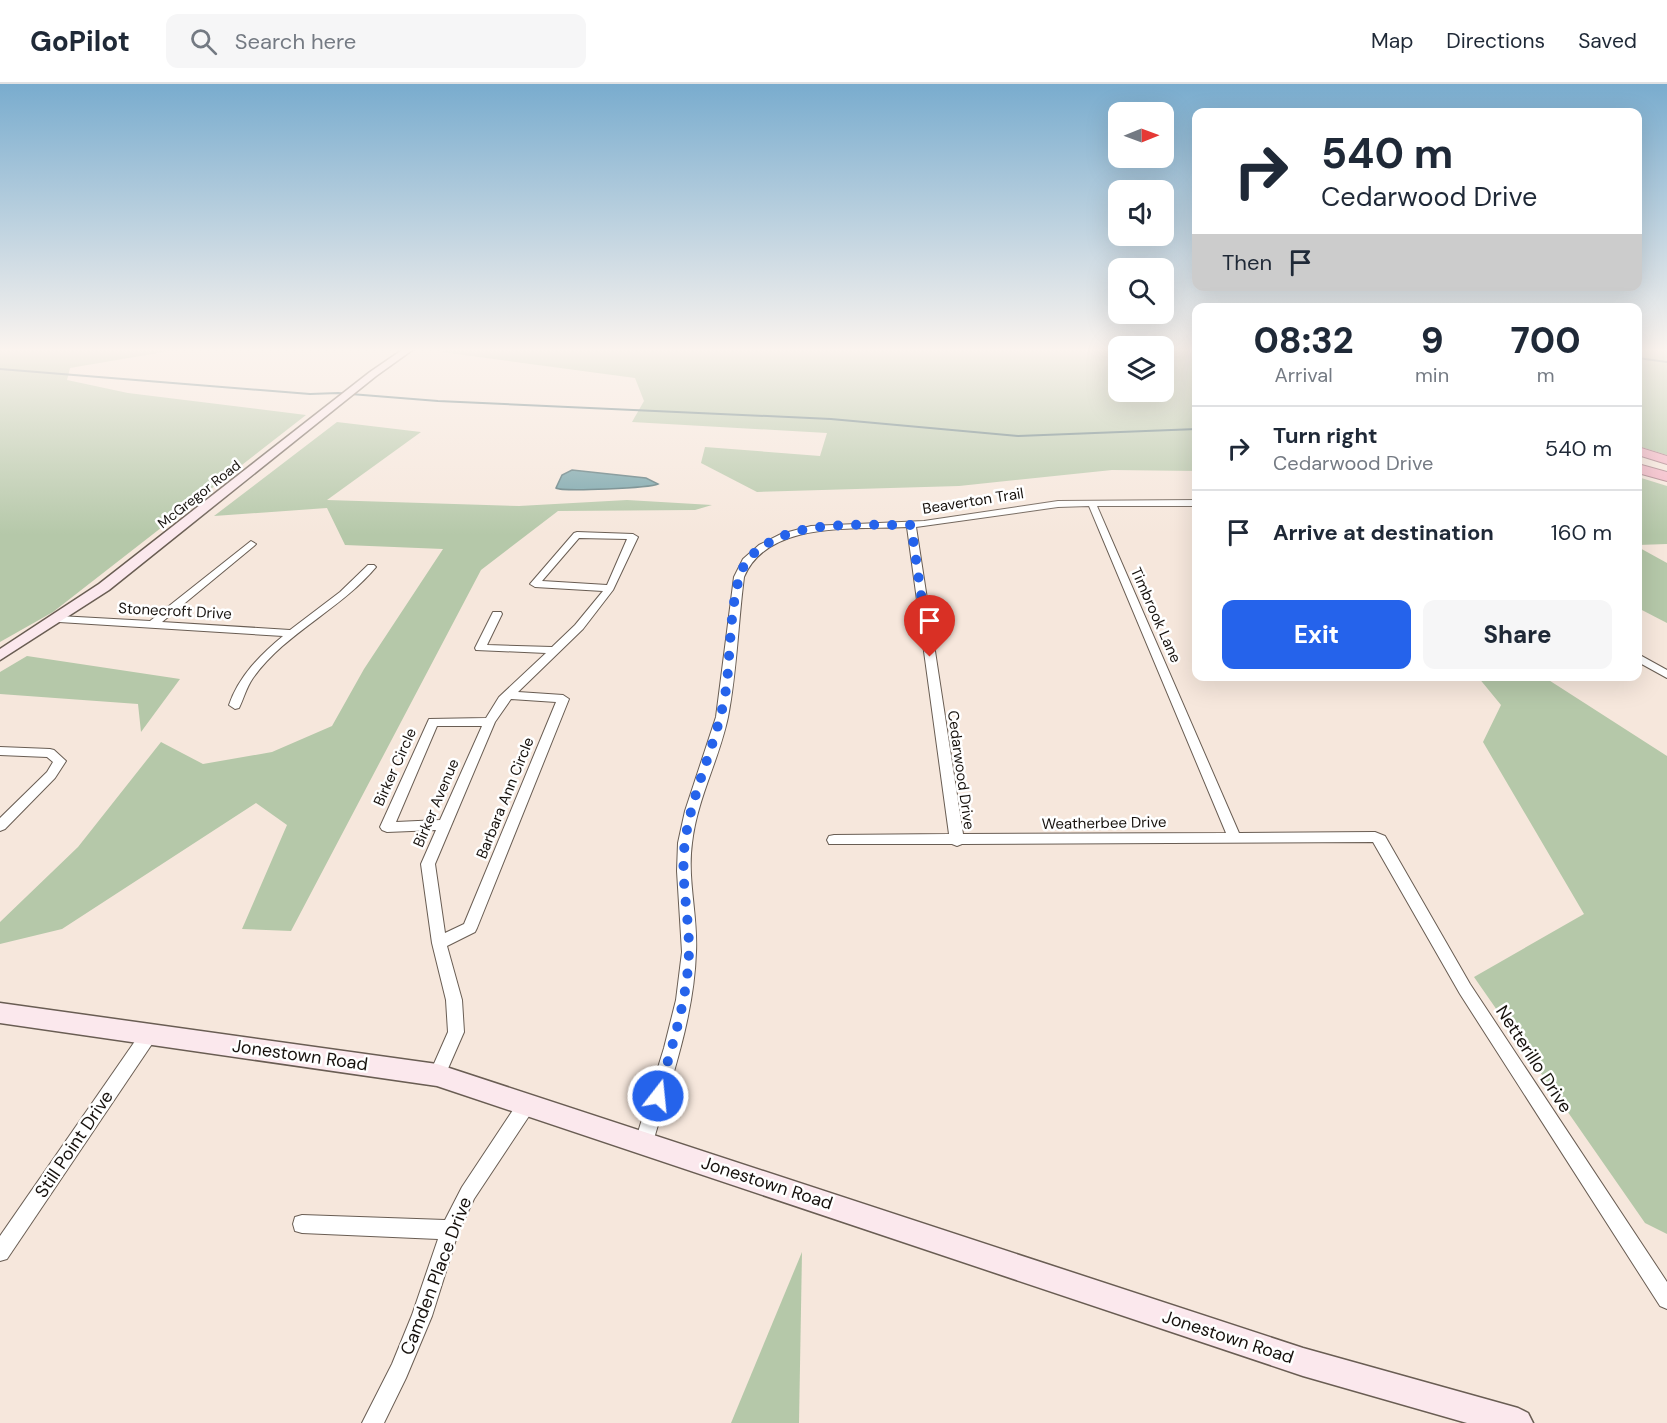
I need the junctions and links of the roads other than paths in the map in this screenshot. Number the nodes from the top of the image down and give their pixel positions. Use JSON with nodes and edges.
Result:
{"nodes":[{"id":1,"x":328,"y":410,"type":"edge"},
{"id":2,"x":1642,"y":452,"type":"edge"},
{"id":3,"x":1667,"y":460,"type":"edge"},
{"id":4,"x":1642,"y":469,"type":"edge"},
{"id":5,"x":1667,"y":477,"type":"edge"},
{"id":6,"x":1192,"y":503,"type":"edge"},
{"id":7,"x":1092,"y":504,"type":"junction"},
{"id":8,"x":911,"y":525,"type":"junction"},
{"id":9,"x":251,"y":544,"type":"dead end"},
{"id":10,"x":371,"y":567,"type":"dead end"},
{"id":11,"x":610,"y":588,"type":"junction"},
{"id":12,"x":497,"y":614,"type":"dead end"},
{"id":13,"x":59,"y":619,"type":"junction"},
{"id":14,"x":152,"y":625,"type":"junction"},
{"id":15,"x":290,"y":633,"type":"junction"},
{"id":16,"x":556,"y":650,"type":"junction"},
{"id":17,"x":0,"y":656,"type":"edge"},
{"id":18,"x":1642,"y":659,"type":"edge"},
{"id":19,"x":1667,"y":675,"type":"edge"},
{"id":20,"x":508,"y":695,"type":"junction"},
{"id":21,"x":235,"y":705,"type":"dead end"},
{"id":22,"x":489,"y":723,"type":"junction"},
{"id":23,"x":0,"y":751,"type":"edge"},
{"id":24,"x":443,"y":825,"type":"junction"},
{"id":25,"x":0,"y":826,"type":"edge"},
{"id":26,"x":1375,"y":837,"type":"joint"},
{"id":27,"x":1235,"y":838,"type":"junction"},
{"id":28,"x":834,"y":840,"type":"dead end"},
{"id":29,"x":957,"y":841,"type":"junction"},
{"id":30,"x":439,"y":943,"type":"junction"},
{"id":31,"x":0,"y":1014,"type":"edge"},
{"id":32,"x":148,"y":1036,"type":"junction"},
{"id":33,"x":437,"y":1075,"type":"junction"},
{"id":34,"x":527,"y":1104,"type":"junction"},
{"id":35,"x":644,"y":1142,"type":"junction"},
{"id":36,"x":302,"y":1224,"type":"dead end"},
{"id":37,"x":450,"y":1230,"type":"junction"},
{"id":38,"x":0,"y":1252,"type":"edge"},
{"id":39,"x":1667,"y":1299,"type":"edge"},
{"id":40,"x":374,"y":1423,"type":"edge"},
{"id":41,"x":1518,"y":1423,"type":"edge"}],
"edges":[{"from":1,"to":13,"type":"main road","name":"McGregor Road"},
{"from":2,"to":3,"type":"highway"},
{"from":4,"to":5,"type":"highway"},
{"from":6,"to":7,"type":"street","name":"Beaverton Trail"},
{"from":7,"to":8,"type":"street","name":"Beaverton Trail"},
{"from":7,"to":27,"type":"street","name":"Timbrook Lane"},
{"from":8,"to":29,"type":"street","name":"Cedarwood Drive"},
{"from":8,"to":35,"type":"street","name":"Beaverton Trail"},
{"from":9,"to":14,"type":"street"},
{"from":10,"to":15,"type":"street"},
{"from":11,"to":11,"type":"street","name":"Birker Avenue"},
{"from":11,"to":16,"type":"street","name":"Birker Avenue"},
{"from":12,"to":16,"type":"street"},
{"from":13,"to":14,"type":"street","name":"Stonecroft Drive"},
{"from":13,"to":17,"type":"main road","name":"McGregor Road"},
{"from":14,"to":15,"type":"street","name":"Stonecroft Drive"},
{"from":15,"to":21,"type":"street"},
{"from":16,"to":20,"type":"street","name":"Birker Avenue"},
{"from":18,"to":19,"type":"street"},
{"from":20,"to":22,"type":"street","name":"Birker Avenue"},
{"from":20,"to":30,"type":"street","name":"Barbara Ann Circle"},
{"from":22,"to":24,"type":"street","name":"Birker Avenue"},
{"from":22,"to":24,"type":"street","name":"Birker Circle"},
{"from":23,"to":25,"type":"street"},
{"from":24,"to":30,"type":"street","name":"Birker Avenue"},
{"from":26,"to":27,"type":"street","name":"Weatherbee Drive"},
{"from":26,"to":39,"type":"street","name":"Netterillo Drive"},
{"from":27,"to":29,"type":"street","name":"Weatherbee Drive"},
{"from":28,"to":29,"type":"street","name":"Weatherbee Drive"},
{"from":30,"to":33,"type":"street","name":"Birker Avenue"},
{"from":31,"to":32,"type":"main road","name":"Jonestown Road"},
{"from":32,"to":33,"type":"main road","name":"Jonestown Road"},
{"from":32,"to":38,"type":"street","name":"Still Point Drive"},
{"from":33,"to":34,"type":"main road","name":"Jonestown Road"},
{"from":34,"to":35,"type":"main road","name":"Jonestown Road"},
{"from":34,"to":37,"type":"street","name":"Camden Place Drive"},
{"from":35,"to":41,"type":"main road","name":"Jonestown Road"},
{"from":36,"to":37,"type":"street"},
{"from":37,"to":40,"type":"street","name":"Camden Place Drive"}]}
